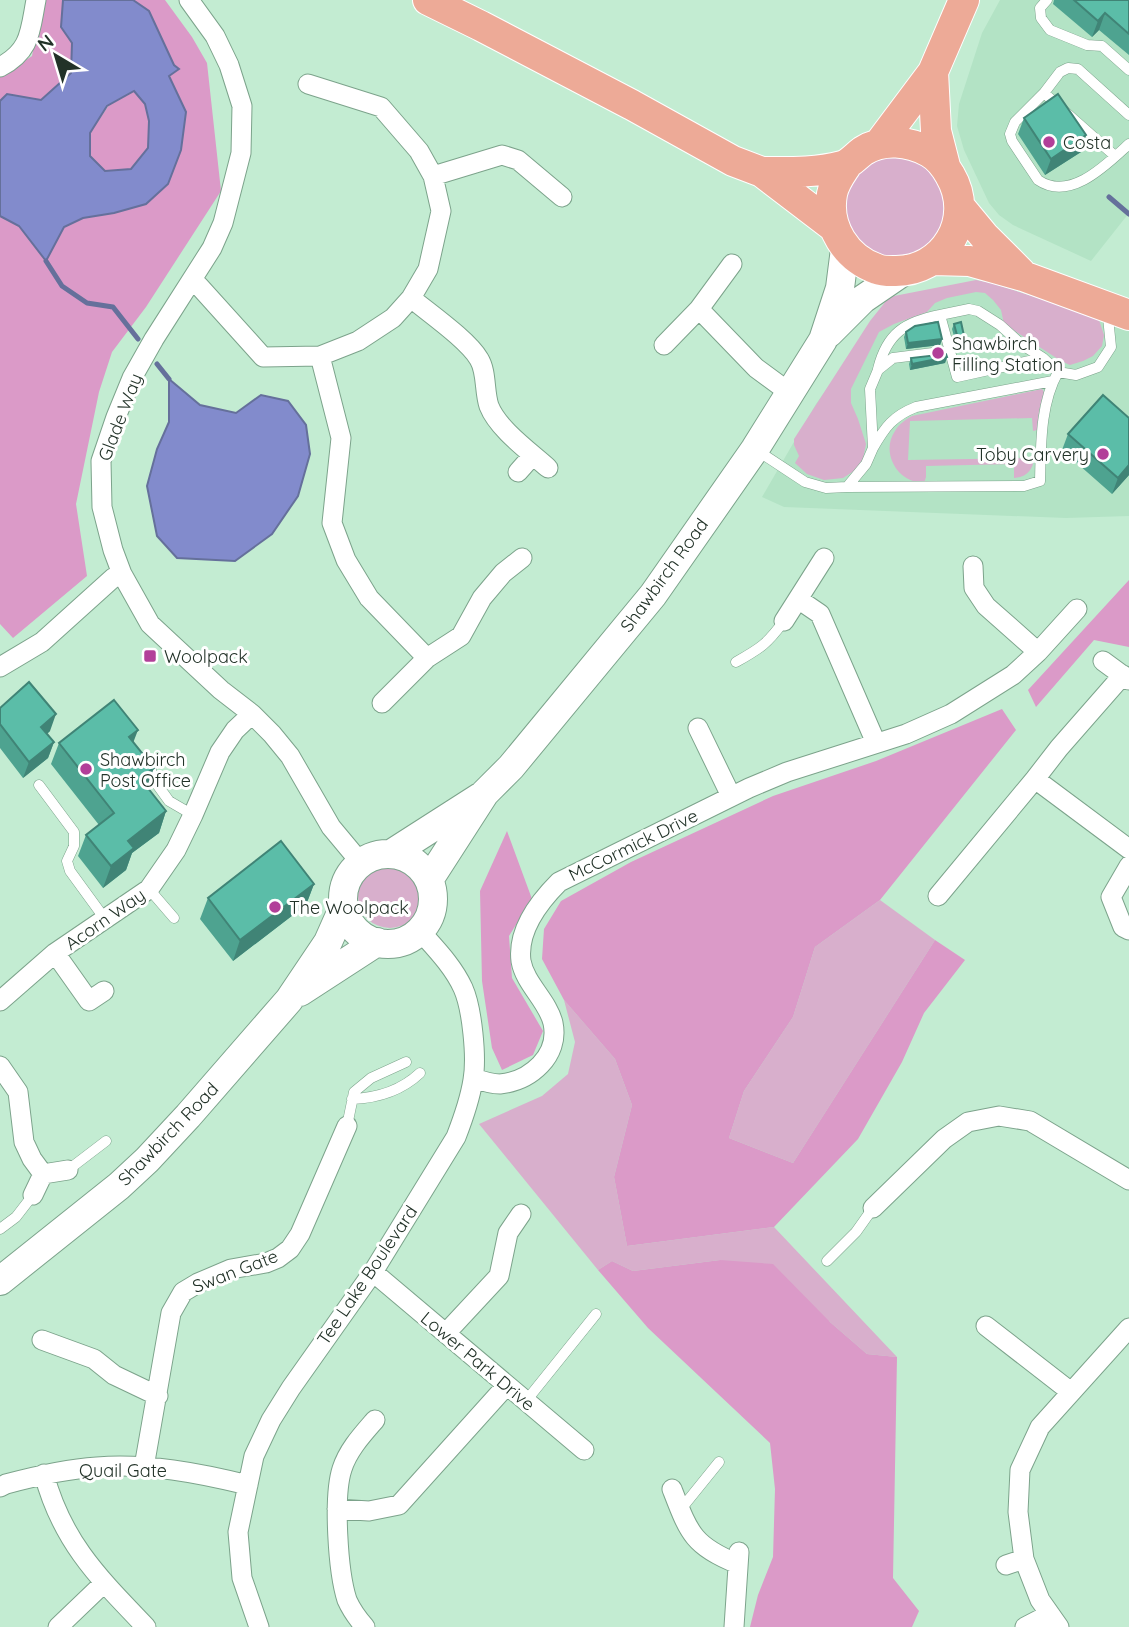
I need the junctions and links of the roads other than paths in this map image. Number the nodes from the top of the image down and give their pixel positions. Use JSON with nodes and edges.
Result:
{"nodes":[{"id":1,"x":36,"y":0,"type":"edge"},
{"id":2,"x":189,"y":0,"type":"edge"},
{"id":3,"x":428,"y":0,"type":"edge"},
{"id":4,"x":964,"y":0,"type":"edge"},
{"id":5,"x":1047,"y":0,"type":"edge"},
{"id":6,"x":0,"y":67,"type":"edge"},
{"id":7,"x":1129,"y":70,"type":"edge"},
{"id":8,"x":933,"y":72,"type":"junction"},
{"id":9,"x":308,"y":84,"type":"dead end"},
{"id":10,"x":1044,"y":93,"type":"junction"},
{"id":11,"x":1129,"y":115,"type":"edge"},
{"id":12,"x":879,"y":144,"type":"junction"},
{"id":13,"x":1129,"y":144,"type":"edge"},
{"id":14,"x":1115,"y":156,"type":"junction"},
{"id":15,"x":846,"y":166,"type":"junction"},
{"id":16,"x":946,"y":166,"type":"junction"},
{"id":17,"x":762,"y":172,"type":"junction"},
{"id":18,"x":433,"y":176,"type":"junction"},
{"id":19,"x":562,"y":197,"type":"dead end"},
{"id":20,"x":960,"y":207,"type":"junction"},
{"id":21,"x":839,"y":238,"type":"junction"},
{"id":22,"x":933,"y":260,"type":"junction"},
{"id":23,"x":732,"y":264,"type":"dead end"},
{"id":24,"x":904,"y":271,"type":"junction"},
{"id":25,"x":1023,"y":276,"type":"junction"},
{"id":26,"x":192,"y":281,"type":"junction"},
{"id":27,"x":411,"y":298,"type":"junction"},
{"id":28,"x":699,"y":309,"type":"junction"},
{"id":29,"x":1124,"y":313,"type":"edge"},
{"id":30,"x":940,"y":315,"type":"junction"},
{"id":31,"x":823,"y":340,"type":"junction"},
{"id":32,"x":664,"y":345,"type":"dead end"},
{"id":33,"x":949,"y":351,"type":"junction"},
{"id":34,"x":320,"y":356,"type":"junction"},
{"id":35,"x":1043,"y":358,"type":"junction"},
{"id":36,"x":878,"y":370,"type":"junction"},
{"id":37,"x":1055,"y":376,"type":"junction"},
{"id":38,"x":790,"y":393,"type":"junction"},
{"id":39,"x":873,"y":448,"type":"junction"},
{"id":40,"x":755,"y":449,"type":"junction"},
{"id":41,"x":518,"y":472,"type":"dead end"},
{"id":42,"x":847,"y":487,"type":"junction"},
{"id":43,"x":522,"y":558,"type":"dead end"},
{"id":44,"x":824,"y":558,"type":"dead end"},
{"id":45,"x":973,"y":566,"type":"dead end"},
{"id":46,"x":122,"y":573,"type":"junction"},
{"id":47,"x":799,"y":599,"type":"junction"},
{"id":48,"x":1077,"y":609,"type":"dead end"},
{"id":49,"x":784,"y":621,"type":"joint"},
{"id":50,"x":1038,"y":652,"type":"junction"},
{"id":51,"x":426,"y":658,"type":"junction"},
{"id":52,"x":1103,"y":661,"type":"dead end"},
{"id":53,"x":736,"y":662,"type":"dead end"},
{"id":54,"x":0,"y":667,"type":"edge"},
{"id":55,"x":1126,"y":678,"type":"edge"},
{"id":56,"x":382,"y":703,"type":"dead end"},
{"id":57,"x":252,"y":714,"type":"junction"},
{"id":58,"x":698,"y":728,"type":"dead end"},
{"id":59,"x":877,"y":743,"type":"junction"},
{"id":60,"x":151,"y":764,"type":"edge"},
{"id":61,"x":1035,"y":779,"type":"junction"},
{"id":62,"x":39,"y":785,"type":"dead end"},
{"id":63,"x":485,"y":793,"type":"junction"},
{"id":64,"x":731,"y":796,"type":"junction"},
{"id":65,"x":193,"y":815,"type":"junction"},
{"id":66,"x":1129,"y":849,"type":"edge"},
{"id":67,"x":391,"y":854,"type":"junction"},
{"id":68,"x":361,"y":863,"type":"junction"},
{"id":69,"x":1129,"y":866,"type":"edge"},
{"id":70,"x":429,"y":880,"type":"junction"},
{"id":71,"x":149,"y":889,"type":"junction"},
{"id":72,"x":938,"y":896,"type":"dead end"},
{"id":73,"x":344,"y":906,"type":"junction"},
{"id":74,"x":174,"y":918,"type":"dead end"},
{"id":75,"x":105,"y":919,"type":"junction"},
{"id":76,"x":1129,"y":930,"type":"edge"},
{"id":77,"x":420,"y":931,"type":"junction"},
{"id":78,"x":377,"y":942,"type":"junction"},
{"id":79,"x":55,"y":953,"type":"junction"},
{"id":80,"x":104,"y":990,"type":"dead end"},
{"id":81,"x":289,"y":1000,"type":"junction"},
{"id":82,"x":0,"y":1001,"type":"edge"},
{"id":83,"x":406,"y":1062,"type":"dead end"},
{"id":84,"x":0,"y":1066,"type":"edge"},
{"id":85,"x":421,"y":1073,"type":"dead end"},
{"id":86,"x":474,"y":1078,"type":"junction"},
{"id":87,"x":352,"y":1099,"type":"junction"},
{"id":88,"x":347,"y":1126,"type":"joint"},
{"id":89,"x":106,"y":1141,"type":"dead end"},
{"id":90,"x":68,"y":1170,"type":"joint"},
{"id":91,"x":43,"y":1174,"type":"junction"},
{"id":92,"x":1129,"y":1180,"type":"edge"},
{"id":93,"x":33,"y":1195,"type":"joint"},
{"id":94,"x":873,"y":1208,"type":"joint"},
{"id":95,"x":522,"y":1214,"type":"dead end"},
{"id":96,"x":0,"y":1229,"type":"edge"},
{"id":97,"x":827,"y":1261,"type":"dead end"},
{"id":98,"x":373,"y":1272,"type":"junction"},
{"id":99,"x":0,"y":1281,"type":"edge"},
{"id":100,"x":596,"y":1314,"type":"dead end"},
{"id":101,"x":986,"y":1326,"type":"dead end"},
{"id":102,"x":1129,"y":1328,"type":"edge"},
{"id":103,"x":446,"y":1334,"type":"junction"},
{"id":104,"x":42,"y":1340,"type":"dead end"},
{"id":105,"x":507,"y":1385,"type":"junction"},
{"id":106,"x":1071,"y":1392,"type":"junction"},
{"id":107,"x":158,"y":1396,"type":"junction"},
{"id":108,"x":526,"y":1401,"type":"junction"},
{"id":109,"x":375,"y":1420,"type":"dead end"},
{"id":110,"x":584,"y":1450,"type":"dead end"},
{"id":111,"x":719,"y":1462,"type":"dead end"},
{"id":112,"x":144,"y":1467,"type":"junction"},
{"id":113,"x":44,"y":1474,"type":"junction"},
{"id":114,"x":248,"y":1485,"type":"junction"},
{"id":115,"x":0,"y":1488,"type":"edge"},
{"id":116,"x":672,"y":1489,"type":"dead end"},
{"id":117,"x":337,"y":1509,"type":"junction"},
{"id":118,"x":680,"y":1510,"type":"junction"},
{"id":119,"x":104,"y":1583,"type":"junction"},
{"id":120,"x":1054,"y":1621,"type":"edge"},
{"id":121,"x":58,"y":1627,"type":"edge"},
{"id":122,"x":146,"y":1627,"type":"edge"},
{"id":123,"x":259,"y":1627,"type":"edge"},
{"id":124,"x":365,"y":1627,"type":"edge"},
{"id":125,"x":734,"y":1627,"type":"edge"},
{"id":126,"x":1025,"y":1627,"type":"edge"}],
"edges":[{"from":1,"to":6,"type":"street"},
{"from":2,"to":26,"type":"street","name":"Glade Way"},
{"from":3,"to":17,"type":"main road"},
{"from":4,"to":8,"type":"main road"},
{"from":5,"to":7,"type":"lane"},
{"from":8,"to":12,"type":"main road"},
{"from":8,"to":16,"type":"main road"},
{"from":9,"to":18,"type":"street"},
{"from":10,"to":11,"type":"lane"},
{"from":10,"to":14,"type":"lane"},
{"from":10,"to":14,"type":"lane"},
{"from":12,"to":15,"type":"main road"},
{"from":12,"to":16,"type":"main road"},
{"from":13,"to":14,"type":"lane"},
{"from":15,"to":17,"type":"main road"},
{"from":15,"to":21,"type":"main road"},
{"from":16,"to":20,"type":"main road"},
{"from":17,"to":21,"type":"main road"},
{"from":18,"to":19,"type":"street"},
{"from":18,"to":27,"type":"street"},
{"from":20,"to":22,"type":"main road"},
{"from":20,"to":25,"type":"main road"},
{"from":21,"to":24,"type":"main road"},
{"from":21,"to":31,"type":"main road","name":"Shawbirch Road"},
{"from":22,"to":24,"type":"main road"},
{"from":22,"to":25,"type":"main road"},
{"from":23,"to":28,"type":"street"},
{"from":24,"to":31,"type":"main road","name":"Shawbirch Road"},
{"from":25,"to":29,"type":"main road"},
{"from":26,"to":34,"type":"street"},
{"from":26,"to":46,"type":"street","name":"Glade Way"},
{"from":27,"to":34,"type":"street"},
{"from":27,"to":41,"type":"street"},
{"from":28,"to":32,"type":"street"},
{"from":28,"to":38,"type":"street"},
{"from":29,"to":37,"type":"lane"},
{"from":30,"to":33,"type":"lane"},
{"from":30,"to":35,"type":"lane"},
{"from":30,"to":36,"type":"lane"},
{"from":31,"to":38,"type":"main road","name":"Shawbirch Road"},
{"from":33,"to":35,"type":"lane"},
{"from":33,"to":36,"type":"lane"},
{"from":34,"to":51,"type":"street"},
{"from":35,"to":37,"type":"lane"},
{"from":36,"to":39,"type":"lane"},
{"from":37,"to":39,"type":"lane"},
{"from":37,"to":42,"type":"lane"},
{"from":38,"to":40,"type":"main road","name":"Shawbirch Road"},
{"from":39,"to":42,"type":"lane"},
{"from":40,"to":42,"type":"lane"},
{"from":40,"to":63,"type":"main road","name":"Shawbirch Road"},
{"from":43,"to":51,"type":"street"},
{"from":44,"to":47,"type":"street"},
{"from":45,"to":50,"type":"street"},
{"from":46,"to":54,"type":"street"},
{"from":46,"to":57,"type":"street","name":"Glade Way"},
{"from":47,"to":49,"type":"street"},
{"from":47,"to":59,"type":"street"},
{"from":48,"to":50,"type":"street","name":"McCormick Drive"},
{"from":49,"to":53,"type":"lane"},
{"from":50,"to":59,"type":"street","name":"McCormick Drive"},
{"from":51,"to":56,"type":"street"},
{"from":52,"to":55,"type":"street"},
{"from":55,"to":61,"type":"street"},
{"from":57,"to":65,"type":"street","name":"Acorn Way"},
{"from":57,"to":68,"type":"street","name":"Glade Way"},
{"from":58,"to":64,"type":"street"},
{"from":59,"to":64,"type":"street","name":"McCormick Drive"},
{"from":60,"to":65,"type":"lane"},
{"from":61,"to":66,"type":"street"},
{"from":61,"to":72,"type":"street"},
{"from":62,"to":75,"type":"lane"},
{"from":63,"to":67,"type":"main road","name":"Shawbirch Road"},
{"from":63,"to":70,"type":"main road","name":"Shawbirch Road"},
{"from":64,"to":86,"type":"street","name":"McCormick Drive"},
{"from":65,"to":71,"type":"street","name":"Acorn Way"},
{"from":67,"to":68,"type":"main road"},
{"from":67,"to":70,"type":"main road"},
{"from":68,"to":73,"type":"main road"},
{"from":69,"to":76,"type":"street"},
{"from":70,"to":77,"type":"main road"},
{"from":71,"to":74,"type":"lane"},
{"from":71,"to":75,"type":"street","name":"Acorn Way"},
{"from":73,"to":78,"type":"main road"},
{"from":73,"to":81,"type":"main road","name":"Shawbirch Road"},
{"from":75,"to":79,"type":"street","name":"Acorn Way"},
{"from":77,"to":78,"type":"main road"},
{"from":77,"to":86,"type":"street","name":"Tee Lake Boulevard"},
{"from":78,"to":81,"type":"main road","name":"Shawbirch Road"},
{"from":79,"to":80,"type":"street"},
{"from":79,"to":82,"type":"street","name":"Acorn Way"},
{"from":81,"to":99,"type":"main road","name":"Shawbirch Road"},
{"from":83,"to":87,"type":"lane"},
{"from":84,"to":91,"type":"street"},
{"from":85,"to":87,"type":"lane"},
{"from":86,"to":98,"type":"street","name":"Tee Lake Boulevard"},
{"from":87,"to":88,"type":"lane"},
{"from":88,"to":107,"type":"street","name":"Swan Gate"},
{"from":89,"to":90,"type":"lane"},
{"from":90,"to":91,"type":"street"},
{"from":91,"to":93,"type":"street"},
{"from":92,"to":94,"type":"street"},
{"from":93,"to":96,"type":"lane"},
{"from":94,"to":97,"type":"lane"},
{"from":95,"to":103,"type":"street"},
{"from":98,"to":103,"type":"street","name":"Lower Park Drive"},
{"from":98,"to":114,"type":"street","name":"Tee Lake Boulevard"},
{"from":100,"to":108,"type":"lane"},
{"from":101,"to":106,"type":"street"},
{"from":102,"to":106,"type":"street"},
{"from":103,"to":105,"type":"street","name":"Lower Park Drive"},
{"from":104,"to":107,"type":"street"},
{"from":105,"to":108,"type":"street","name":"Lower Park Drive"},
{"from":105,"to":117,"type":"street"},
{"from":106,"to":120,"type":"street"},
{"from":107,"to":112,"type":"street","name":"Swan Gate"},
{"from":108,"to":110,"type":"street","name":"Lower Park Drive"},
{"from":109,"to":117,"type":"street"},
{"from":111,"to":118,"type":"lane"},
{"from":112,"to":113,"type":"street","name":"Quail Gate"},
{"from":112,"to":114,"type":"street","name":"Quail Gate"},
{"from":113,"to":115,"type":"street","name":"Quail Gate"},
{"from":113,"to":119,"type":"street"},
{"from":114,"to":123,"type":"street","name":"Tee Lake Boulevard"},
{"from":116,"to":118,"type":"street"},
{"from":117,"to":124,"type":"street"},
{"from":118,"to":125,"type":"street"},
{"from":119,"to":121,"type":"street"},
{"from":119,"to":122,"type":"street"},
{"from":120,"to":126,"type":"street"}]}
